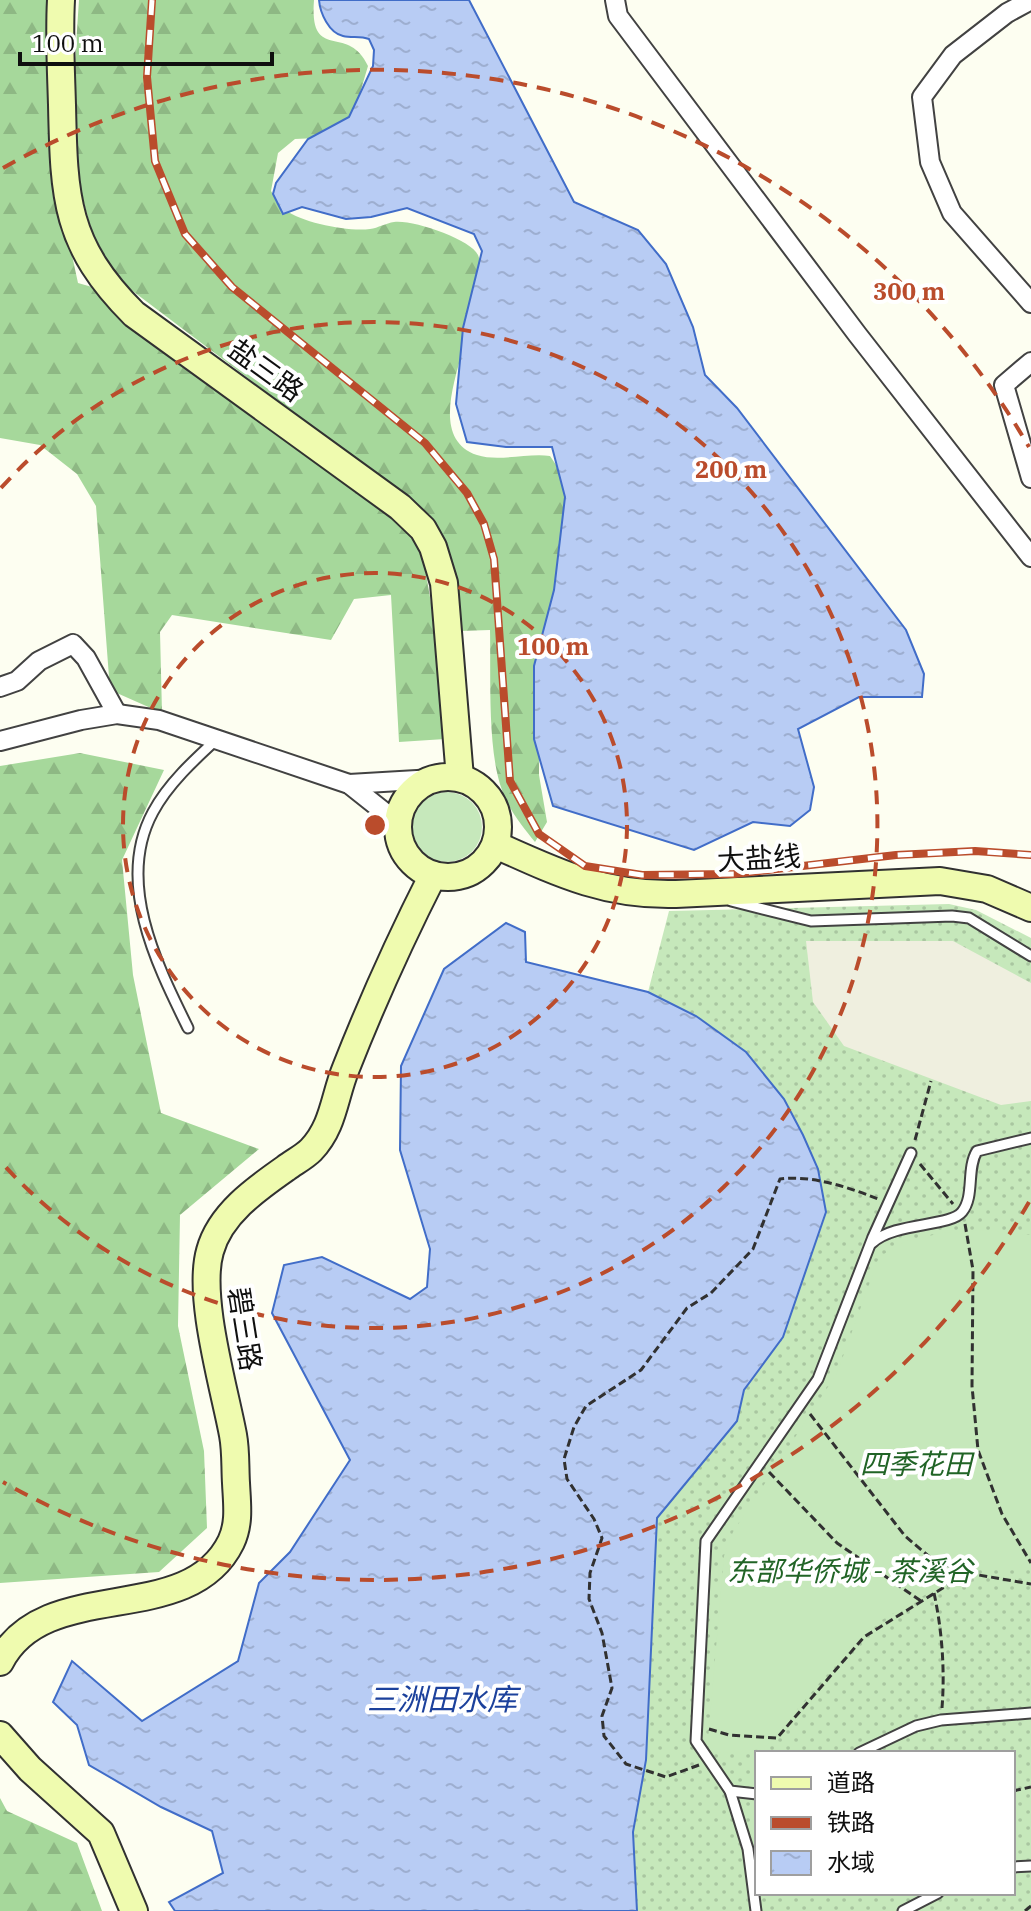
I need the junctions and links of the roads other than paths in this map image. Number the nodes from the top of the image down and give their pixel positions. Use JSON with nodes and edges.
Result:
{"nodes":[{"id":1,"x":61,"y":0,"type":"edge"},
{"id":2,"x":615,"y":0,"type":"edge"},
{"id":3,"x":1031,"y":0,"type":"edge"},
{"id":4,"x":1031,"y":303,"type":"edge"},
{"id":5,"x":1031,"y":362,"type":"edge"},
{"id":6,"x":1031,"y":478,"type":"edge"},
{"id":7,"x":1031,"y":557,"type":"edge"},
{"id":8,"x":0,"y":687,"type":"edge"},
{"id":9,"x":117,"y":714,"type":"junction"},
{"id":10,"x":217,"y":739,"type":"junction"},
{"id":11,"x":0,"y":741,"type":"edge"},
{"id":12,"x":460,"y":778,"type":"junction"},
{"id":13,"x":434,"y":779,"type":"junction"},
{"id":14,"x":349,"y":784,"type":"junction"},
{"id":15,"x":399,"y":840,"type":"junction"},
{"id":16,"x":496,"y":845,"type":"junction"},
{"id":17,"x":433,"y":875,"type":"junction"},
{"id":18,"x":697,"y":893,"type":"junction"},
{"id":19,"x":1029,"y":903,"type":"edge"},
{"id":20,"x":1031,"y":956,"type":"edge"},
{"id":21,"x":188,"y":1028,"type":"dead end"},
{"id":22,"x":1031,"y":1138,"type":"edge"},
{"id":23,"x":911,"y":1153,"type":"road end"},
{"id":24,"x":869,"y":1246,"type":"junction"},
{"id":25,"x":0,"y":1662,"type":"edge"},
{"id":26,"x":1031,"y":1713,"type":"edge"},
{"id":27,"x":0,"y":1735,"type":"edge"},
{"id":28,"x":863,"y":1751,"type":"edge"},
{"id":29,"x":730,"y":1791,"type":"junction"},
{"id":30,"x":755,"y":1794,"type":"edge"},
{"id":31,"x":934,"y":1895,"type":"edge"},
{"id":32,"x":134,"y":1911,"type":"edge"},
{"id":33,"x":756,"y":1911,"type":"edge"},
{"id":34,"x":903,"y":1911,"type":"edge"}],
"edges":[{"from":1,"to":12,"type":"main road","name":"盐三路"},
{"from":2,"to":7,"type":"street"},
{"from":3,"to":4,"type":"street"},
{"from":5,"to":6,"type":"street"},
{"from":8,"to":9,"type":"street"},
{"from":9,"to":10,"type":"street"},
{"from":9,"to":11,"type":"street"},
{"from":10,"to":14,"type":"street"},
{"from":10,"to":21,"type":"lane"},
{"from":12,"to":13,"type":"main road"},
{"from":12,"to":16,"type":"main road"},
{"from":13,"to":14,"type":"street"},
{"from":13,"to":15,"type":"main road"},
{"from":14,"to":15,"type":"street"},
{"from":15,"to":17,"type":"main road"},
{"from":16,"to":17,"type":"main road"},
{"from":16,"to":18,"type":"main road","name":"大盐线"},
{"from":17,"to":25,"type":"main road","name":"碧三路"},
{"from":18,"to":19,"type":"main road","name":"大盐线"},
{"from":18,"to":20,"type":"lane"},
{"from":22,"to":24,"type":"lane"},
{"from":23,"to":24,"type":"lane"},
{"from":24,"to":29,"type":"lane"},
{"from":26,"to":28,"type":"lane"},
{"from":27,"to":32,"type":"main road"},
{"from":29,"to":30,"type":"lane"},
{"from":29,"to":33,"type":"lane"},
{"from":31,"to":34,"type":"lane"}]}
